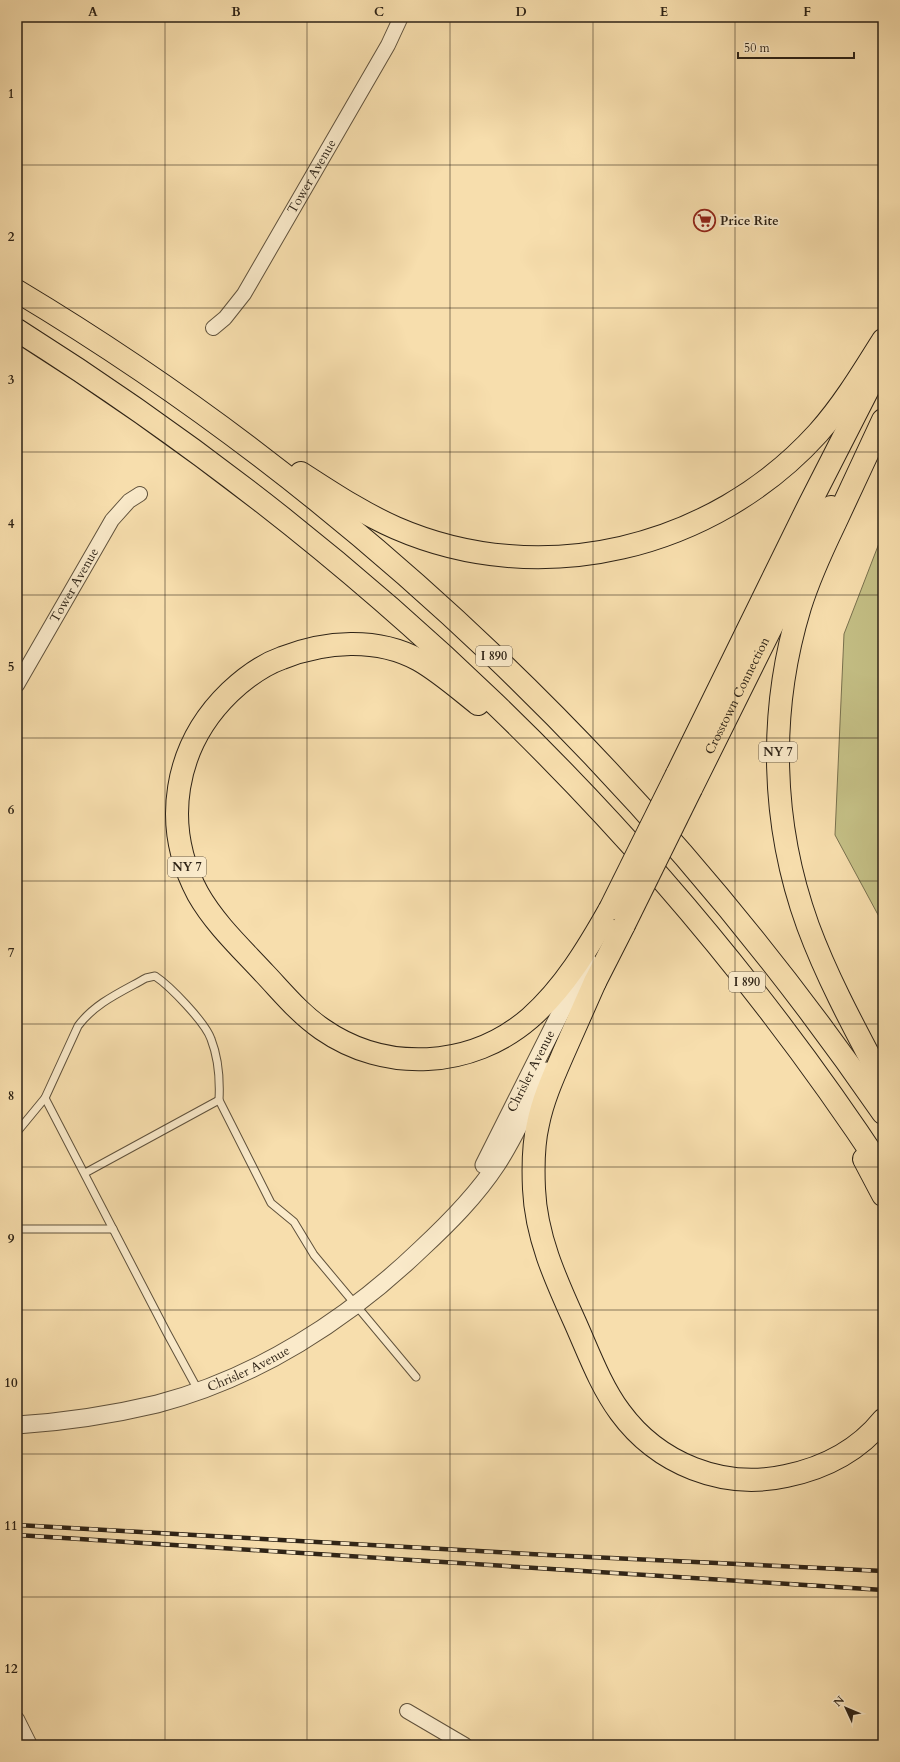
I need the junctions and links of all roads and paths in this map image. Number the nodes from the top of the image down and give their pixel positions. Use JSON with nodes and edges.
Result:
{"nodes":[{"id":1,"x":401,"y":17,"type":"edge"},
{"id":2,"x":17,"y":291,"type":"edge"},
{"id":3,"x":213,"y":328,"type":"dead end"},
{"id":4,"x":17,"y":330,"type":"edge"},
{"id":5,"x":883,"y":340,"type":"edge"},
{"id":6,"x":883,"y":360,"type":"edge"},
{"id":7,"x":154,"y":380,"type":"junction"},
{"id":8,"x":883,"y":411,"type":"edge"},
{"id":9,"x":883,"y":420,"type":"edge"},
{"id":10,"x":140,"y":494,"type":"dead end"},
{"id":11,"x":17,"y":685,"type":"edge"},
{"id":12,"x":561,"y":769,"type":"junction"},
{"id":13,"x":684,"y":781,"type":"junction"},
{"id":14,"x":617,"y":917,"type":"junction"},
{"id":15,"x":595,"y":982,"type":"junction"},
{"id":16,"x":883,"y":1082,"type":"edge"},
{"id":17,"x":832,"y":1095,"type":"junction"},
{"id":18,"x":45,"y":1098,"type":"junction"},
{"id":19,"x":219,"y":1100,"type":"junction"},
{"id":20,"x":883,"y":1114,"type":"edge"},
{"id":21,"x":17,"y":1132,"type":"edge"},
{"id":22,"x":883,"y":1170,"type":"edge"},
{"id":23,"x":84,"y":1173,"type":"junction"},
{"id":24,"x":883,"y":1196,"type":"edge"},
{"id":25,"x":17,"y":1229,"type":"edge"},
{"id":26,"x":113,"y":1229,"type":"junction"},
{"id":27,"x":442,"y":1229,"type":"junction"},
{"id":28,"x":355,"y":1306,"type":"junction"},
{"id":29,"x":416,"y":1377,"type":"dead end"},
{"id":30,"x":198,"y":1390,"type":"junction"},
{"id":31,"x":883,"y":1420,"type":"edge"},
{"id":32,"x":17,"y":1425,"type":"edge"},
{"id":33,"x":407,"y":1711,"type":"dead end"},
{"id":34,"x":17,"y":1719,"type":"edge"},
{"id":35,"x":30,"y":1745,"type":"edge"},
{"id":36,"x":465,"y":1745,"type":"edge"}],
"edges":[{"from":1,"to":3,"type":"street","name":"Tower Avenue"},
{"from":2,"to":7,"type":"highway","number":"I 890"},
{"from":4,"to":12,"type":"highway","number":"I 890"},
{"from":5,"to":7,"type":"highway"},
{"from":6,"to":13,"type":"highway","name":"Crosstown Connection","number":"NY 7"},
{"from":7,"to":20,"type":"highway","number":"I 890"},
{"from":8,"to":13,"type":"highway","name":"Crosstown Connection"},
{"from":9,"to":16,"type":"highway","number":"NY 7"},
{"from":10,"to":11,"type":"street","name":"Tower Avenue"},
{"from":12,"to":14,"type":"highway","number":"NY 7"},
{"from":12,"to":17,"type":"highway","number":"I 890"},
{"from":13,"to":14,"type":"highway","name":"Crosstown Connection","number":"NY 7","bridge":true},
{"from":14,"to":15,"type":"highway","name":"Crosstown Connection"},
{"from":14,"to":27,"type":"street","name":"Chrisler Avenue"},
{"from":15,"to":27,"type":"street","name":"Chrisler Avenue"},
{"from":15,"to":31,"type":"highway","name":"Crosstown Connection"},
{"from":17,"to":22,"type":"highway","number":"I 890"},
{"from":17,"to":24,"type":"highway"},
{"from":18,"to":19,"type":"lane"},
{"from":18,"to":21,"type":"lane"},
{"from":18,"to":23,"type":"lane"},
{"from":19,"to":23,"type":"lane"},
{"from":19,"to":28,"type":"lane"},
{"from":23,"to":26,"type":"lane"},
{"from":25,"to":26,"type":"lane"},
{"from":26,"to":30,"type":"lane"},
{"from":27,"to":28,"type":"street","name":"Chrisler Avenue"},
{"from":28,"to":29,"type":"lane"},
{"from":28,"to":30,"type":"street","name":"Chrisler Avenue"},
{"from":30,"to":32,"type":"street","name":"Chrisler Avenue"},
{"from":33,"to":36,"type":"street"},
{"from":34,"to":35,"type":"street"}]}
